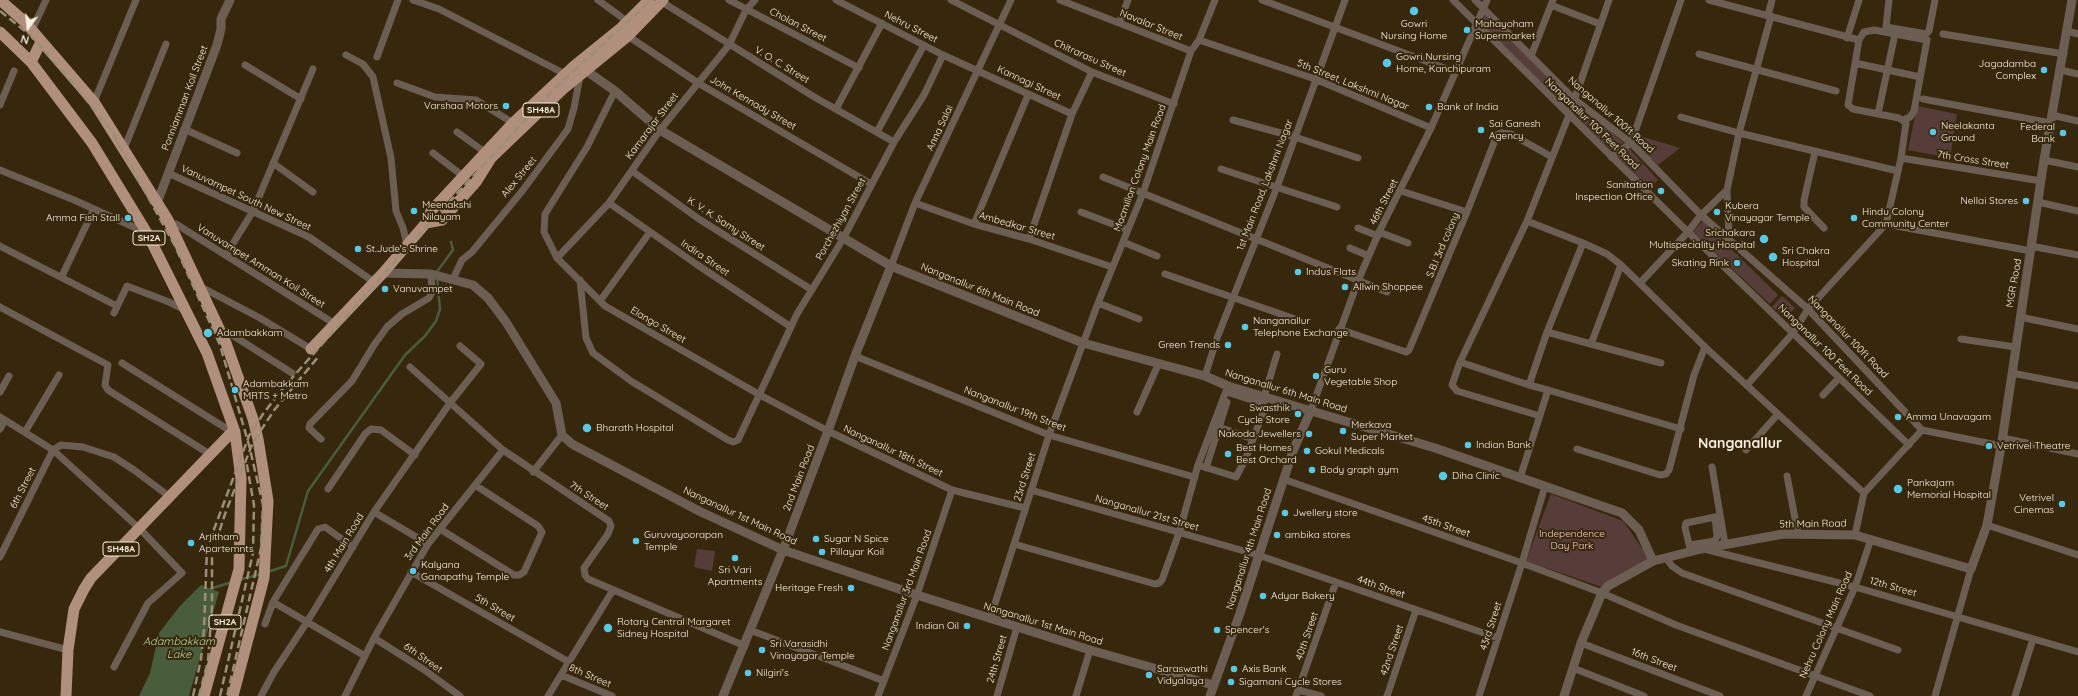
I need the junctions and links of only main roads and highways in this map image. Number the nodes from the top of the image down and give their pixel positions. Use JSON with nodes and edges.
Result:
{"nodes":[{"id":1,"x":0,"y":0,"type":"edge"},
{"id":2,"x":649,"y":0,"type":"edge"},
{"id":3,"x":663,"y":1,"type":"edge"},
{"id":4,"x":0,"y":32,"type":"edge"},
{"id":5,"x":41,"y":42,"type":"junction"},
{"id":6,"x":31,"y":62,"type":"junction"},
{"id":7,"x":426,"y":223,"type":"junction"},
{"id":8,"x":311,"y":349,"type":"road end"},
{"id":9,"x":233,"y":432,"type":"junction"},
{"id":10,"x":66,"y":696,"type":"edge"},
{"id":11,"x":204,"y":696,"type":"edge"},
{"id":12,"x":233,"y":696,"type":"edge"}],
"edges":[{"from":1,"to":5,"type":"main road","number":"SH2A"},
{"from":2,"to":7,"type":"main road","number":"SH48A"},
{"from":3,"to":7,"type":"main road","number":"SH48A"},
{"from":4,"to":6,"type":"main road","number":"SH2A"},
{"from":5,"to":6,"type":"main road"},
{"from":5,"to":12,"type":"main road","number":"SH2A"},
{"from":6,"to":9,"type":"main road","number":"SH2A"},
{"from":7,"to":8,"type":"main road","number":"SH48A"},
{"from":9,"to":10,"type":"main road","number":"SH48A"},
{"from":9,"to":11,"type":"main road","number":"SH2A"}]}
